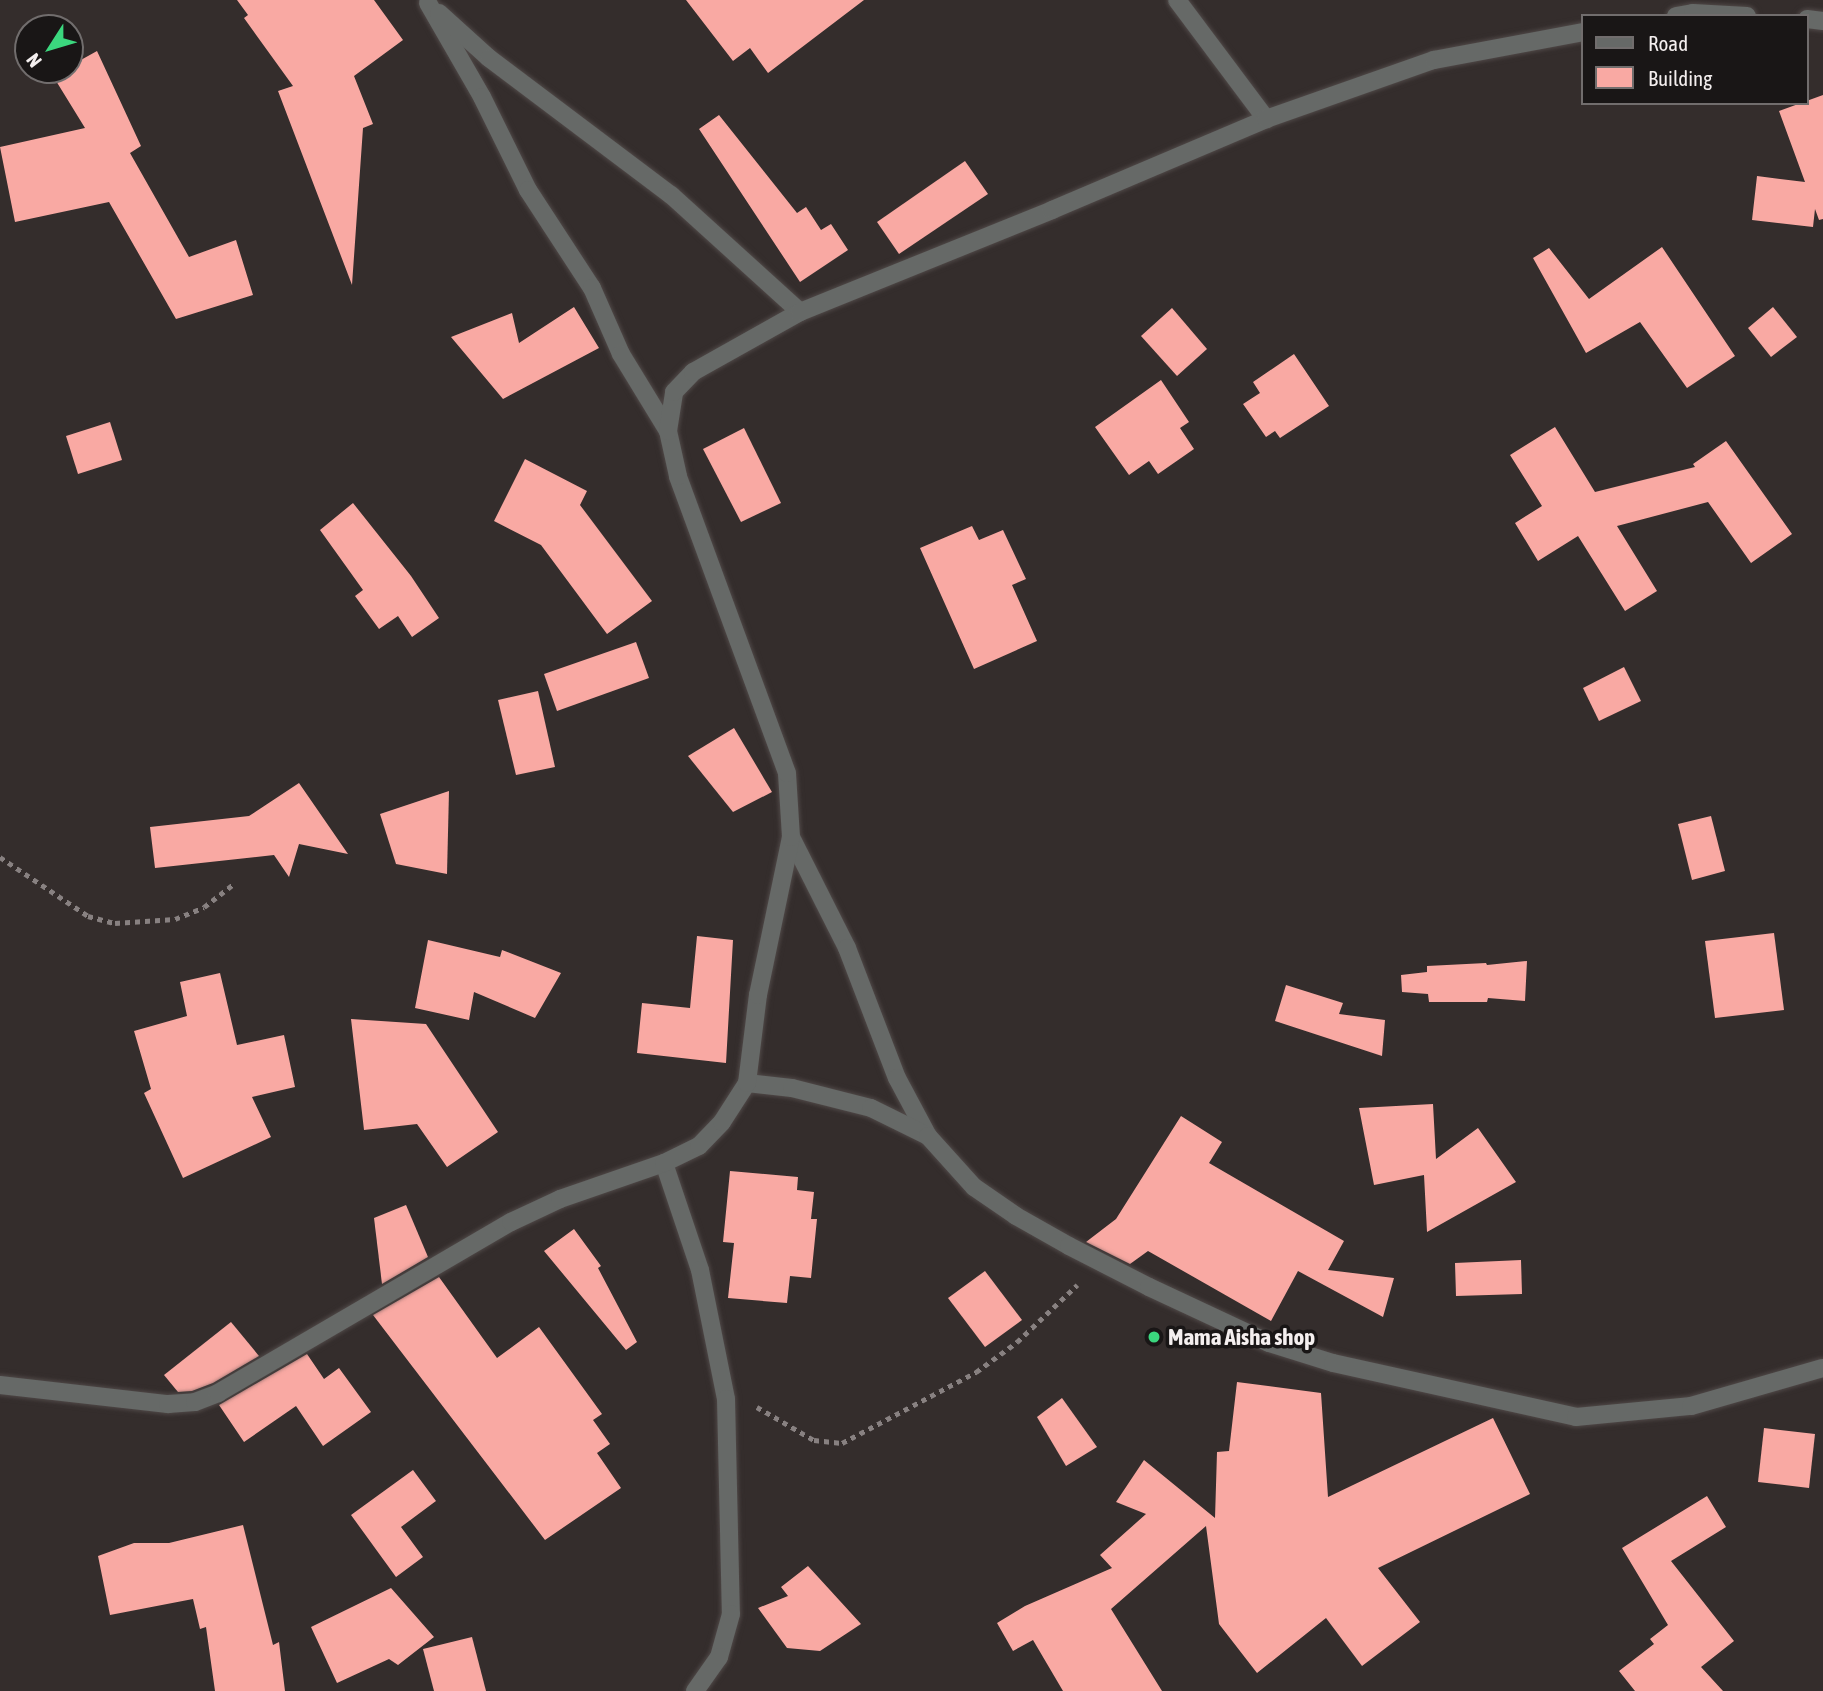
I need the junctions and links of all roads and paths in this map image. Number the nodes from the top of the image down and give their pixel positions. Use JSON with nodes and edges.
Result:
{"nodes":[{"id":1,"x":1177,"y":0,"type":"edge"},
{"id":2,"x":426,"y":2,"type":"edge"},
{"id":3,"x":1686,"y":10,"type":"edge"},
{"id":4,"x":1727,"y":14,"type":"edge"},
{"id":5,"x":1582,"y":32,"type":"edge"},
{"id":6,"x":1266,"y":119,"type":"junction"},
{"id":7,"x":800,"y":312,"type":"junction"},
{"id":8,"x":668,"y":431,"type":"junction"},
{"id":9,"x":791,"y":838,"type":"junction"},
{"id":10,"x":0,"y":857,"type":"edge"},
{"id":11,"x":233,"y":884,"type":"dead end"},
{"id":12,"x":747,"y":1083,"type":"junction"},
{"id":13,"x":928,"y":1136,"type":"junction"},
{"id":14,"x":664,"y":1163,"type":"junction"},
{"id":15,"x":1100,"y":1262,"type":"junction"},
{"id":16,"x":1823,"y":1368,"type":"edge"},
{"id":17,"x":0,"y":1385,"type":"edge"},
{"id":18,"x":726,"y":1399,"type":"junction"},
{"id":19,"x":695,"y":1691,"type":"edge"}],
"edges":[{"from":1,"to":6,"type":"street"},
{"from":2,"to":7,"type":"street"},
{"from":2,"to":8,"type":"street"},
{"from":3,"to":4,"type":"street"},
{"from":5,"to":6,"type":"street"},
{"from":6,"to":7,"type":"street"},
{"from":7,"to":8,"type":"street"},
{"from":8,"to":9,"type":"street"},
{"from":9,"to":12,"type":"street"},
{"from":9,"to":13,"type":"street"},
{"from":10,"to":11,"type":"path"},
{"from":12,"to":13,"type":"street"},
{"from":12,"to":14,"type":"street"},
{"from":13,"to":15,"type":"street"},
{"from":14,"to":17,"type":"street"},
{"from":14,"to":18,"type":"street"},
{"from":15,"to":16,"type":"street"},
{"from":15,"to":18,"type":"path"},
{"from":18,"to":19,"type":"street"}]}
